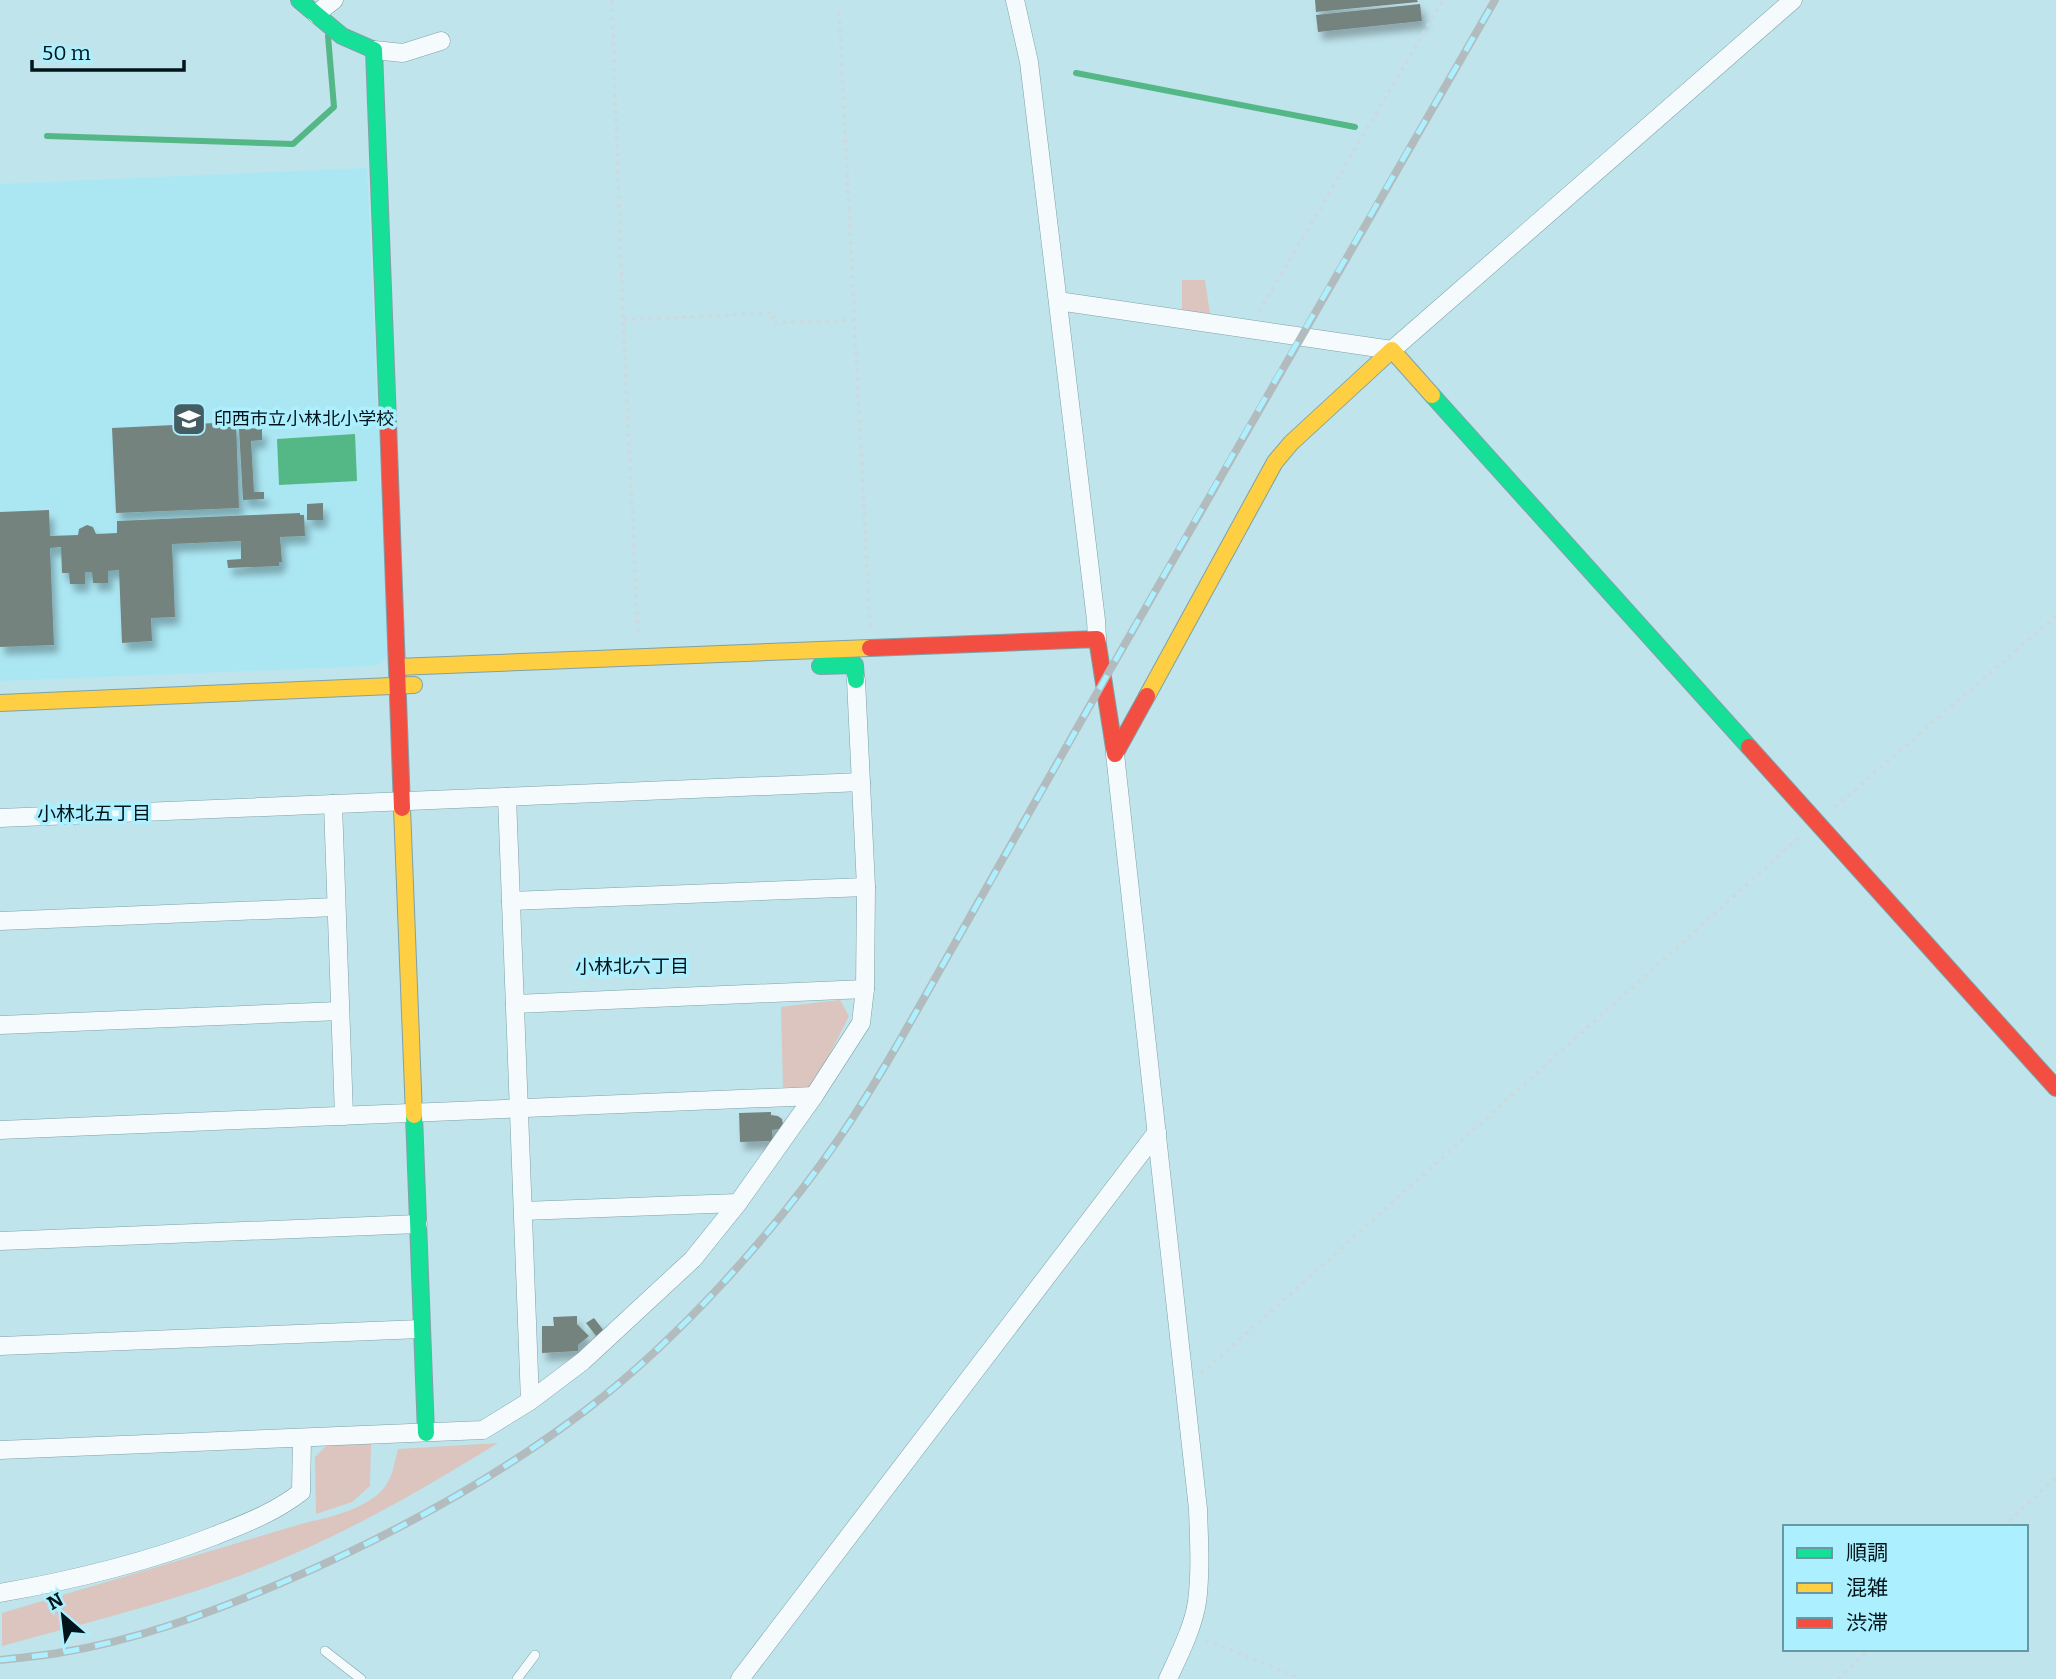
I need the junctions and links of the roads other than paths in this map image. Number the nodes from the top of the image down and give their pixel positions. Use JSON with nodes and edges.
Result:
{"nodes":[{"id":1,"x":299,"y":0,"type":"edge"},
{"id":2,"x":334,"y":0,"type":"edge"},
{"id":3,"x":1015,"y":0,"type":"edge"},
{"id":4,"x":1793,"y":0,"type":"edge"},
{"id":5,"x":316,"y":14,"type":"junction"},
{"id":6,"x":440,"y":41,"type":"dead end"},
{"id":7,"x":374,"y":50,"type":"junction"},
{"id":8,"x":1058,"y":301,"type":"junction"},
{"id":9,"x":1392,"y":349,"type":"junction"},
{"id":10,"x":1097,"y":639,"type":"junction"},
{"id":11,"x":397,"y":667,"type":"junction"},
{"id":12,"x":799,"y":667,"type":"dead end"},
{"id":13,"x":856,"y":680,"type":"joint"},
{"id":14,"x":425,"y":684,"type":"dead end"},
{"id":15,"x":398,"y":685,"type":"junction"},
{"id":16,"x":0,"y":703,"type":"edge"},
{"id":17,"x":1115,"y":754,"type":"junction"},
{"id":18,"x":861,"y":782,"type":"junction"},
{"id":19,"x":507,"y":797,"type":"junction"},
{"id":20,"x":402,"y":801,"type":"junction"},
{"id":21,"x":332,"y":804,"type":"junction"},
{"id":22,"x":0,"y":818,"type":"edge"},
{"id":23,"x":866,"y":887,"type":"junction"},
{"id":24,"x":511,"y":901,"type":"junction"},
{"id":25,"x":336,"y":907,"type":"junction"},
{"id":26,"x":0,"y":921,"type":"edge"},
{"id":27,"x":865,"y":989,"type":"junction"},
{"id":28,"x":515,"y":1004,"type":"junction"},
{"id":29,"x":340,"y":1011,"type":"junction"},
{"id":30,"x":0,"y":1025,"type":"edge"},
{"id":31,"x":2056,"y":1088,"type":"edge"},
{"id":32,"x":814,"y":1096,"type":"junction"},
{"id":33,"x":519,"y":1108,"type":"junction"},
{"id":34,"x":414,"y":1112,"type":"junction"},
{"id":35,"x":344,"y":1116,"type":"junction"},
{"id":36,"x":0,"y":1130,"type":"edge"},
{"id":37,"x":1157,"y":1132,"type":"junction"},
{"id":38,"x":738,"y":1203,"type":"junction"},
{"id":39,"x":523,"y":1211,"type":"junction"},
{"id":40,"x":418,"y":1224,"type":"junction"},
{"id":41,"x":0,"y":1241,"type":"edge"},
{"id":42,"x":421,"y":1329,"type":"junction"},
{"id":43,"x":0,"y":1346,"type":"edge"},
{"id":44,"x":530,"y":1401,"type":"junction"},
{"id":45,"x":426,"y":1433,"type":"junction"},
{"id":46,"x":302,"y":1438,"type":"junction"},
{"id":47,"x":0,"y":1450,"type":"edge"},
{"id":48,"x":0,"y":1592,"type":"edge"},
{"id":49,"x":325,"y":1651,"type":"dead end"},
{"id":50,"x":535,"y":1655,"type":"dead end"},
{"id":51,"x":361,"y":1679,"type":"edge"},
{"id":52,"x":517,"y":1679,"type":"edge"},
{"id":53,"x":740,"y":1679,"type":"edge"},
{"id":54,"x":1168,"y":1679,"type":"edge"}],
"edges":[{"from":1,"to":5,"type":"street"},
{"from":2,"to":5,"type":"street"},
{"from":3,"to":8,"type":"street"},
{"from":4,"to":9,"type":"street"},
{"from":5,"to":7,"type":"street"},
{"from":6,"to":7,"type":"street"},
{"from":7,"to":11,"type":"street"},
{"from":8,"to":9,"type":"street"},
{"from":8,"to":10,"type":"street"},
{"from":9,"to":17,"type":"street"},
{"from":9,"to":31,"type":"street"},
{"from":10,"to":11,"type":"street"},
{"from":10,"to":17,"type":"street"},
{"from":11,"to":15,"type":"street"},
{"from":12,"to":13,"type":"street"},
{"from":13,"to":18,"type":"street"},
{"from":14,"to":15,"type":"street"},
{"from":15,"to":16,"type":"street"},
{"from":15,"to":20,"type":"street"},
{"from":17,"to":37,"type":"street"},
{"from":18,"to":19,"type":"street"},
{"from":18,"to":23,"type":"street"},
{"from":19,"to":20,"type":"street"},
{"from":19,"to":24,"type":"street"},
{"from":20,"to":21,"type":"street"},
{"from":20,"to":34,"type":"street"},
{"from":21,"to":22,"type":"street"},
{"from":21,"to":25,"type":"street"},
{"from":23,"to":24,"type":"street"},
{"from":23,"to":27,"type":"street"},
{"from":24,"to":28,"type":"street"},
{"from":25,"to":26,"type":"street"},
{"from":25,"to":29,"type":"street"},
{"from":27,"to":28,"type":"street"},
{"from":27,"to":32,"type":"street"},
{"from":28,"to":33,"type":"street"},
{"from":29,"to":30,"type":"street"},
{"from":29,"to":35,"type":"street"},
{"from":32,"to":33,"type":"street"},
{"from":32,"to":38,"type":"street"},
{"from":33,"to":34,"type":"street"},
{"from":33,"to":39,"type":"street"},
{"from":34,"to":35,"type":"street"},
{"from":34,"to":40,"type":"street"},
{"from":35,"to":36,"type":"street"},
{"from":37,"to":53,"type":"street"},
{"from":37,"to":54,"type":"street"},
{"from":38,"to":39,"type":"street"},
{"from":38,"to":44,"type":"street"},
{"from":39,"to":44,"type":"street"},
{"from":40,"to":41,"type":"street"},
{"from":40,"to":42,"type":"street"},
{"from":42,"to":43,"type":"street"},
{"from":42,"to":45,"type":"street"},
{"from":44,"to":45,"type":"street"},
{"from":45,"to":46,"type":"street"},
{"from":46,"to":47,"type":"street"},
{"from":46,"to":48,"type":"street"},
{"from":49,"to":51,"type":"lane"},
{"from":50,"to":52,"type":"lane"}]}
